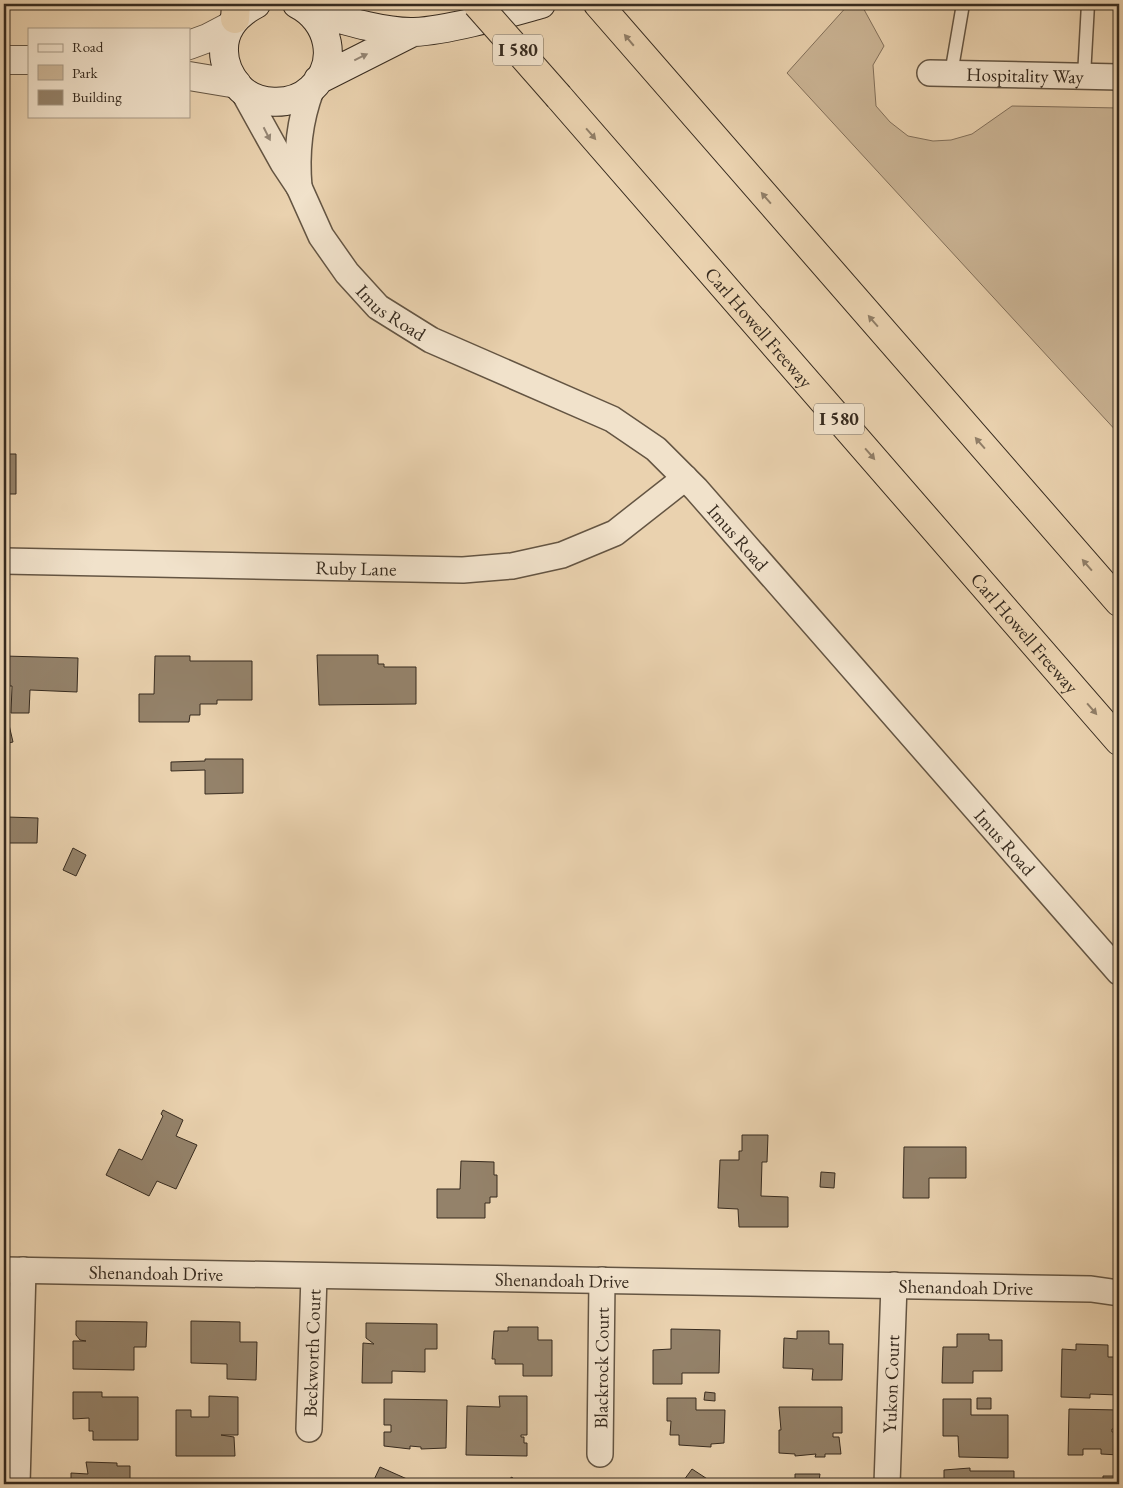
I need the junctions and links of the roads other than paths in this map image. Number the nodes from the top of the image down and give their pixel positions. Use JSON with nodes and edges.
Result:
{"nodes":[{"id":1,"x":477,"y":4,"type":"edge"},
{"id":2,"x":598,"y":4,"type":"edge"},
{"id":3,"x":963,"y":4,"type":"edge"},
{"id":4,"x":1088,"y":4,"type":"edge"},
{"id":5,"x":536,"y":5,"type":"edge"},
{"id":6,"x":303,"y":7,"type":"edge"},
{"id":7,"x":239,"y":13,"type":"edge"},
{"id":8,"x":413,"y":32,"type":"junction"},
{"id":9,"x":190,"y":45,"type":"edge"},
{"id":10,"x":4,"y":60,"type":"edge"},
{"id":11,"x":28,"y":60,"type":"edge"},
{"id":12,"x":940,"y":73,"type":"joint"},
{"id":13,"x":190,"y":76,"type":"edge"},
{"id":14,"x":1084,"y":76,"type":"junction"},
{"id":15,"x":1119,"y":77,"type":"edge"},
{"id":16,"x":315,"y":85,"type":"junction"},
{"id":17,"x":240,"y":88,"type":"junction"},
{"id":18,"x":299,"y":187,"type":"junction"},
{"id":19,"x":685,"y":478,"type":"junction"},
{"id":20,"x":4,"y":561,"type":"edge"},
{"id":21,"x":1119,"y":602,"type":"edge"},
{"id":22,"x":1119,"y":741,"type":"edge"},
{"id":23,"x":1119,"y":972,"type":"edge"},
{"id":24,"x":13,"y":1270,"type":"edge"},
{"id":25,"x":314,"y":1276,"type":"junction"},
{"id":26,"x":602,"y":1280,"type":"junction"},
{"id":27,"x":894,"y":1285,"type":"junction"},
{"id":28,"x":1119,"y":1293,"type":"edge"},
{"id":29,"x":309,"y":1430,"type":"dead end"},
{"id":30,"x":600,"y":1454,"type":"dead end"},
{"id":31,"x":17,"y":1484,"type":"edge"},
{"id":32,"x":887,"y":1484,"type":"edge"}],
"edges":[{"from":1,"to":22,"type":"highway","name":"Carl Howell Freeway","number":"I 580","one_way":true,"bridge":true},
{"from":21,"to":2,"type":"highway","one_way":true},
{"from":3,"to":12,"type":"lane"},
{"from":4,"to":14,"type":"lane"},
{"from":5,"to":8,"type":"main road"},
{"from":6,"to":8,"type":"main road"},
{"from":6,"to":16,"type":"main road"},
{"from":7,"to":9,"type":"main road"},
{"from":7,"to":17,"type":"main road"},
{"from":16,"to":8,"type":"main road","one_way":true},
{"from":10,"to":11,"type":"main road"},
{"from":12,"to":14,"type":"street","name":"Hospitality Way"},
{"from":13,"to":17,"type":"main road"},
{"from":14,"to":15,"type":"street","name":"Hospitality Way"},
{"from":16,"to":17,"type":"main road"},
{"from":16,"to":18,"type":"street","name":"Imus Road"},
{"from":17,"to":18,"type":"street","name":"Imus Road","one_way":true},
{"from":18,"to":19,"type":"street","name":"Imus Road"},
{"from":19,"to":20,"type":"street","name":"Ruby Lane"},
{"from":19,"to":23,"type":"street","name":"Imus Road"},
{"from":24,"to":25,"type":"street","name":"Shenandoah Drive"},
{"from":24,"to":31,"type":"street"},
{"from":25,"to":26,"type":"street","name":"Shenandoah Drive"},
{"from":25,"to":29,"type":"street","name":"Beckworth Court"},
{"from":26,"to":27,"type":"street","name":"Shenandoah Drive"},
{"from":26,"to":30,"type":"street","name":"Blackrock Court"},
{"from":27,"to":28,"type":"street","name":"Shenandoah Drive"},
{"from":27,"to":32,"type":"street","name":"Yukon Court"}]}
